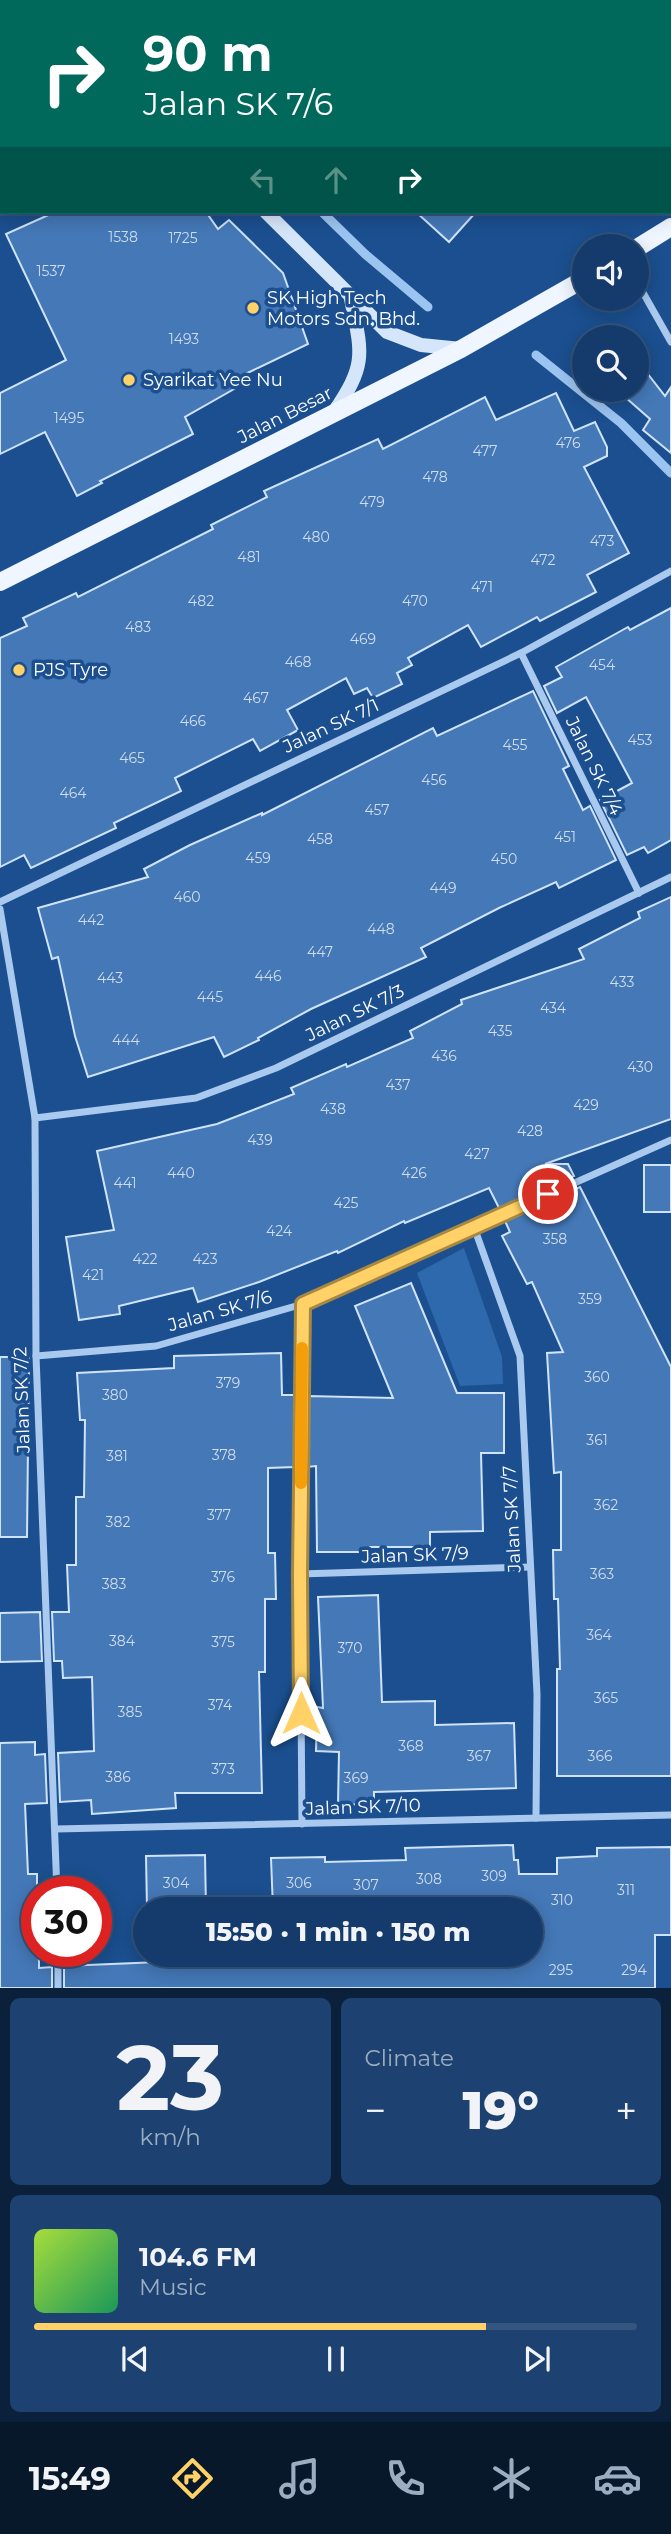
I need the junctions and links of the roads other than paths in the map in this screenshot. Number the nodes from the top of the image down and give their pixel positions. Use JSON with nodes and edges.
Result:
{"nodes":[{"id":1,"x":268,"y":214,"type":"edge"},
{"id":2,"x":671,"y":227,"type":"edge"},
{"id":3,"x":649,"y":241,"type":"edge"},
{"id":4,"x":572,"y":286,"type":"edge"},
{"id":5,"x":352,"y":299,"type":"junction"},
{"id":6,"x":649,"y":303,"type":"edge"},
{"id":7,"x":671,"y":342,"type":"edge"},
{"id":8,"x":461,"y":349,"type":"junction"},
{"id":9,"x":331,"y":416,"type":"junction"},
{"id":10,"x":671,"y":571,"type":"edge"},
{"id":11,"x":0,"y":582,"type":"edge"},
{"id":12,"x":521,"y":653,"type":"junction"},
{"id":13,"x":671,"y":877,"type":"edge"},
{"id":14,"x":639,"y":893,"type":"junction"},
{"id":15,"x":0,"y":902,"type":"edge"},
{"id":16,"x":0,"y":909,"type":"edge"},
{"id":17,"x":35,"y":1118,"type":"junction"},
{"id":18,"x":671,"y":1140,"type":"edge"},
{"id":19,"x":474,"y":1227,"type":"junction"},
{"id":20,"x":303,"y":1304,"type":"junction"},
{"id":21,"x":36,"y":1356,"type":"junction"},
{"id":22,"x":530,"y":1567,"type":"junction"},
{"id":23,"x":300,"y":1574,"type":"junction"},
{"id":24,"x":671,"y":1815,"type":"edge"},
{"id":25,"x":536,"y":1818,"type":"junction"},
{"id":26,"x":302,"y":1825,"type":"junction"},
{"id":27,"x":56,"y":1829,"type":"junction"},
{"id":28,"x":57,"y":1876,"type":"edge"},
{"id":29,"x":58,"y":1967,"type":"edge"},
{"id":30,"x":58,"y":1988,"type":"edge"}],
"edges":[{"from":1,"to":5,"type":"main road"},
{"from":2,"to":3,"type":"main road"},
{"from":4,"to":8,"type":"main road","name":"Jalan Besar"},
{"from":5,"to":8,"type":"main road"},
{"from":5,"to":9,"type":"main road"},
{"from":6,"to":7,"type":"street"},
{"from":8,"to":9,"type":"main road","name":"Jalan Besar"},
{"from":9,"to":11,"type":"main road","name":"Jalan Besar"},
{"from":10,"to":12,"type":"street","name":"Jalan SK 7/1"},
{"from":12,"to":14,"type":"street","name":"Jalan SK 7/4"},
{"from":12,"to":15,"type":"street","name":"Jalan SK 7/1"},
{"from":13,"to":14,"type":"street","name":"Jalan SK 7/3"},
{"from":14,"to":17,"type":"street","name":"Jalan SK 7/3"},
{"from":16,"to":17,"type":"street","name":"Jalan SK 7/2"},
{"from":17,"to":21,"type":"street","name":"Jalan SK 7/2"},
{"from":18,"to":19,"type":"street","name":"Jalan SK 7/6"},
{"from":19,"to":20,"type":"street","name":"Jalan SK 7/6"},
{"from":19,"to":22,"type":"street","name":"Jalan SK 7/7"},
{"from":20,"to":21,"type":"street","name":"Jalan SK 7/6"},
{"from":20,"to":23,"type":"street"},
{"from":21,"to":27,"type":"street","name":"Jalan SK 7/2"},
{"from":22,"to":23,"type":"street","name":"Jalan SK 7/9"},
{"from":22,"to":25,"type":"street","name":"Jalan SK 7/7"},
{"from":23,"to":26,"type":"street"},
{"from":24,"to":25,"type":"street","name":"Jalan SK 7/10"},
{"from":25,"to":26,"type":"street","name":"Jalan SK 7/10"},
{"from":26,"to":27,"type":"street","name":"Jalan SK 7/10"},
{"from":27,"to":28,"type":"street","name":"Jalan SK 7/2"},
{"from":29,"to":30,"type":"street"}]}
